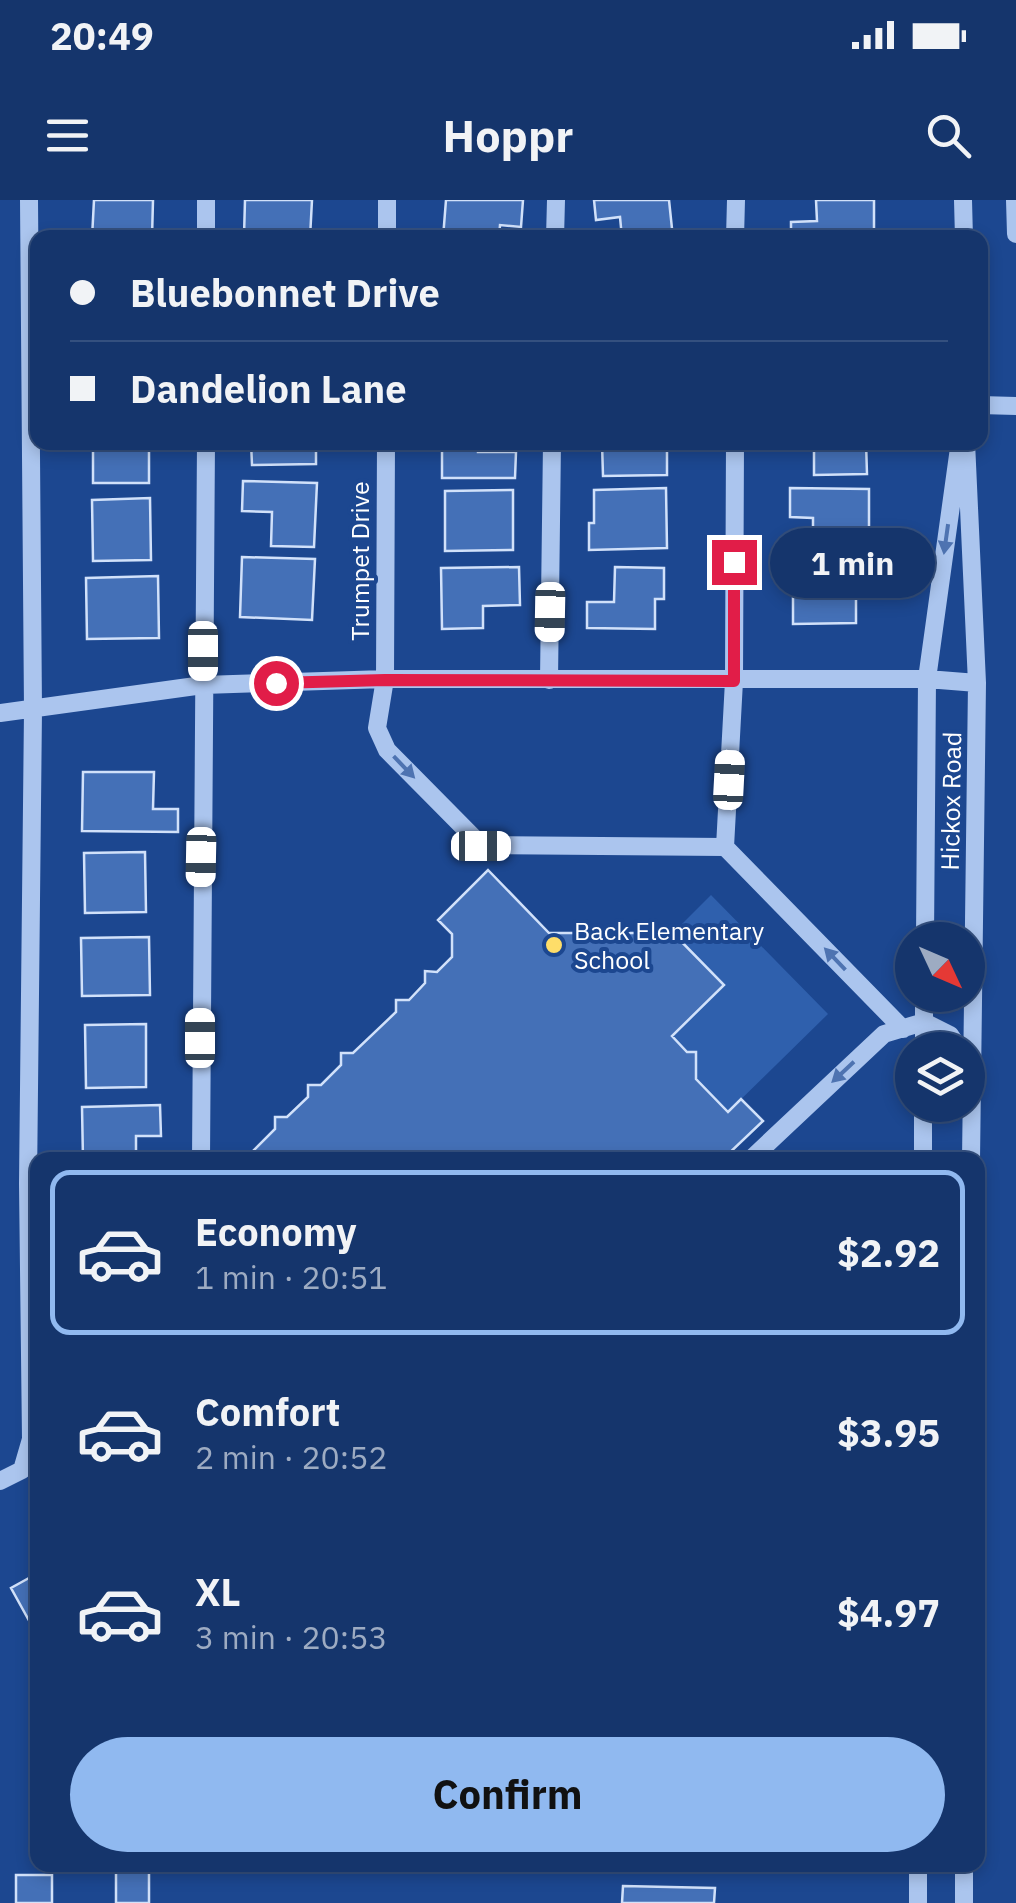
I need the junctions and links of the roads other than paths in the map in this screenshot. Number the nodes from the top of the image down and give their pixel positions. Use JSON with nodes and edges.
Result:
{"nodes":[{"id":1,"x":29,"y":200,"type":"edge"},
{"id":2,"x":206,"y":200,"type":"edge"},
{"id":3,"x":388,"y":200,"type":"edge"},
{"id":4,"x":556,"y":200,"type":"edge"},
{"id":5,"x":736,"y":200,"type":"edge"},
{"id":6,"x":963,"y":200,"type":"edge"},
{"id":7,"x":1015,"y":200,"type":"edge"},
{"id":8,"x":206,"y":230,"type":"edge"},
{"id":9,"x":387,"y":230,"type":"edge"},
{"id":10,"x":555,"y":230,"type":"edge"},
{"id":11,"x":736,"y":230,"type":"edge"},
{"id":12,"x":964,"y":230,"type":"edge"},
{"id":13,"x":1016,"y":234,"type":"edge"},
{"id":14,"x":30,"y":328,"type":"edge"},
{"id":15,"x":988,"y":405,"type":"edge"},
{"id":16,"x":1016,"y":406,"type":"edge"},
{"id":17,"x":31,"y":450,"type":"edge"},
{"id":18,"x":206,"y":450,"type":"edge"},
{"id":19,"x":386,"y":450,"type":"edge"},
{"id":20,"x":552,"y":450,"type":"edge"},
{"id":21,"x":735,"y":450,"type":"edge"},
{"id":22,"x":962,"y":450,"type":"edge"},
{"id":23,"x":963,"y":450,"type":"edge"},
{"id":24,"x":927,"y":679,"type":"junction"},
{"id":25,"x":385,"y":680,"type":"junction"},
{"id":26,"x":549,"y":680,"type":"junction"},
{"id":27,"x":734,"y":681,"type":"junction"},
{"id":28,"x":977,"y":683,"type":"junction"},
{"id":29,"x":203,"y":686,"type":"junction"},
{"id":30,"x":33,"y":710,"type":"junction"},
{"id":31,"x":0,"y":713,"type":"edge"},
{"id":32,"x":726,"y":847,"type":"junction"},
{"id":33,"x":925,"y":922,"type":"edge"},
{"id":34,"x":924,"y":1012,"type":"edge"},
{"id":35,"x":924,"y":1022,"type":"junction"},
{"id":36,"x":903,"y":1029,"type":"junction"},
{"id":37,"x":924,"y":1032,"type":"edge"},
{"id":38,"x":946,"y":1032,"type":"edge"},
{"id":39,"x":923,"y":1122,"type":"edge"},
{"id":40,"x":960,"y":1122,"type":"edge"},
{"id":41,"x":201,"y":1152,"type":"edge"},
{"id":42,"x":759,"y":1152,"type":"edge"},
{"id":43,"x":923,"y":1152,"type":"edge"},
{"id":44,"x":960,"y":1152,"type":"edge"},
{"id":45,"x":971,"y":1152,"type":"edge"},
{"id":46,"x":30,"y":1256,"type":"edge"},
{"id":47,"x":30,"y":1449,"type":"edge"},
{"id":48,"x":0,"y":1480,"type":"edge"},
{"id":49,"x":918,"y":1872,"type":"edge"},
{"id":50,"x":964,"y":1872,"type":"edge"},
{"id":51,"x":918,"y":1903,"type":"edge"},
{"id":52,"x":964,"y":1903,"type":"edge"}],
"edges":[{"from":1,"to":14,"type":"street"},
{"from":2,"to":8,"type":"street"},
{"from":3,"to":9,"type":"street"},
{"from":4,"to":10,"type":"street"},
{"from":5,"to":11,"type":"street"},
{"from":6,"to":12,"type":"street"},
{"from":7,"to":13,"type":"street"},
{"from":15,"to":16,"type":"street"},
{"from":17,"to":30,"type":"street"},
{"from":18,"to":29,"type":"street"},
{"from":19,"to":25,"type":"street","name":"Trumpet Drive"},
{"from":20,"to":26,"type":"street"},
{"from":21,"to":27,"type":"street"},
{"from":22,"to":24,"type":"street","name":"Hickox Road","one_way":true},
{"from":23,"to":28,"type":"street","name":"Hickox Road"},
{"from":24,"to":27,"type":"street"},
{"from":24,"to":28,"type":"street"},
{"from":24,"to":33,"type":"street","name":"Hickox Road"},
{"from":25,"to":26,"type":"street"},
{"from":25,"to":29,"type":"street"},
{"from":25,"to":32,"type":"street","name":"Trumpet Drive","one_way":true},
{"from":26,"to":27,"type":"street"},
{"from":27,"to":32,"type":"street"},
{"from":28,"to":45,"type":"street","name":"Hickox Road"},
{"from":29,"to":30,"type":"street"},
{"from":29,"to":41,"type":"street"},
{"from":30,"to":31,"type":"street"},
{"from":30,"to":46,"type":"street"},
{"from":36,"to":32,"type":"street","one_way":true},
{"from":34,"to":35,"type":"street"},
{"from":35,"to":36,"type":"street"},
{"from":35,"to":37,"type":"street"},
{"from":35,"to":38,"type":"street"},
{"from":36,"to":42,"type":"street","one_way":true},
{"from":39,"to":43,"type":"street"},
{"from":40,"to":44,"type":"street"},
{"from":47,"to":48,"type":"street"},
{"from":49,"to":51,"type":"street"},
{"from":50,"to":52,"type":"street"}]}
